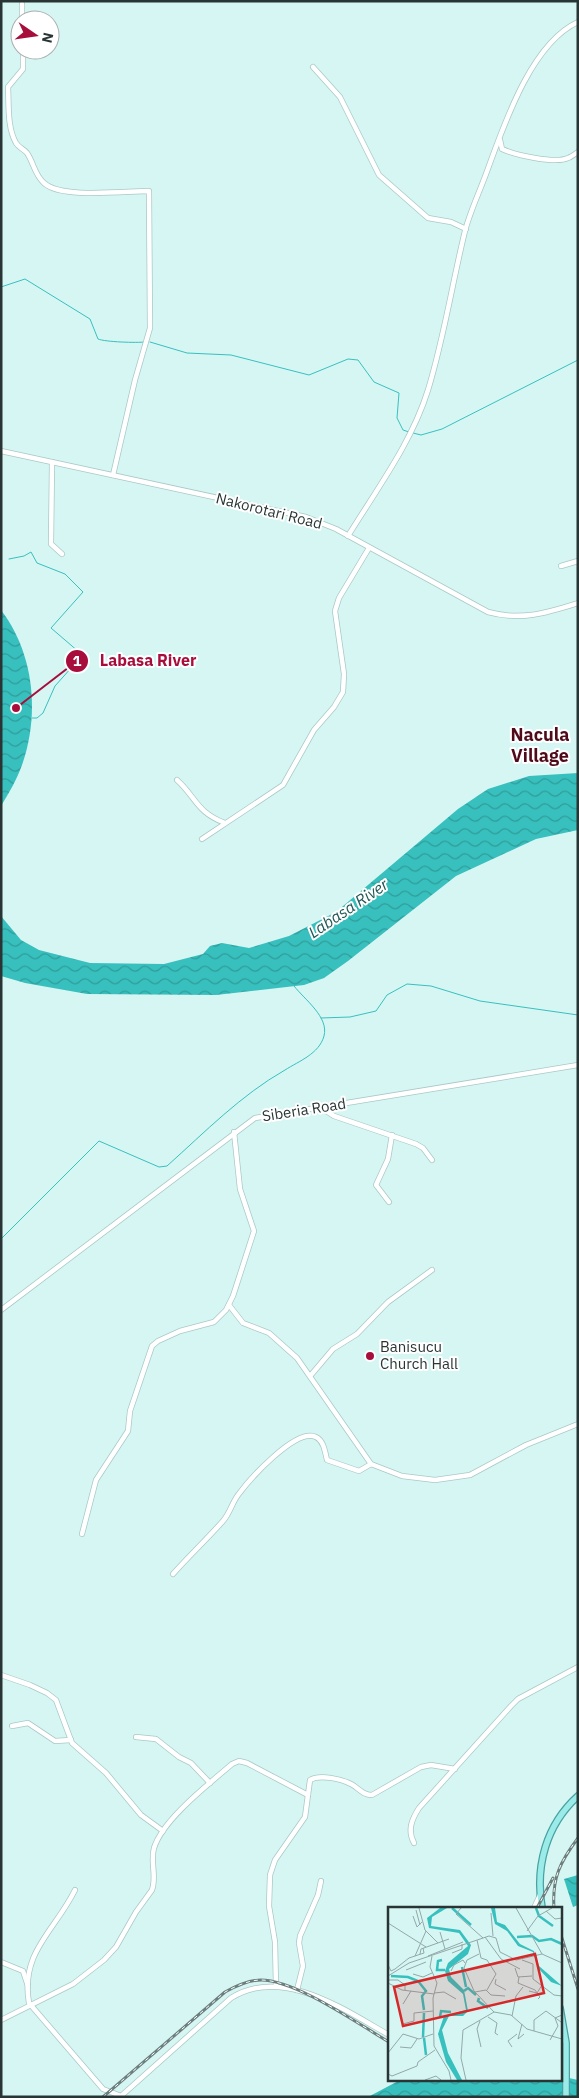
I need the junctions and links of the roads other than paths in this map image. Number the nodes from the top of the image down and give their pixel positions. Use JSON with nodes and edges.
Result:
{"nodes":[{"id":1,"x":22,"y":4,"type":"dead end"},
{"id":2,"x":22,"y":10,"type":"edge"},
{"id":3,"x":578,"y":22,"type":"edge"},
{"id":4,"x":23,"y":60,"type":"edge"},
{"id":5,"x":312,"y":67,"type":"dead end"},
{"id":6,"x":500,"y":138,"type":"junction"},
{"id":7,"x":578,"y":152,"type":"edge"},
{"id":8,"x":466,"y":230,"type":"junction"},
{"id":9,"x":1,"y":451,"type":"edge"},
{"id":10,"x":52,"y":462,"type":"junction"},
{"id":11,"x":113,"y":475,"type":"junction"},
{"id":12,"x":348,"y":536,"type":"junction"},
{"id":13,"x":368,"y":548,"type":"junction"},
{"id":14,"x":62,"y":554,"type":"dead end"},
{"id":15,"x":578,"y":561,"type":"edge"},
{"id":16,"x":561,"y":566,"type":"dead end"},
{"id":17,"x":578,"y":602,"type":"edge"},
{"id":18,"x":177,"y":780,"type":"dead end"},
{"id":19,"x":225,"y":823,"type":"junction"},
{"id":20,"x":202,"y":838,"type":"dead end"},
{"id":21,"x":578,"y":1065,"type":"edge"},
{"id":22,"x":320,"y":1108,"type":"junction"},
{"id":23,"x":234,"y":1132,"type":"junction"},
{"id":24,"x":392,"y":1135,"type":"junction"},
{"id":25,"x":432,"y":1160,"type":"dead end"},
{"id":26,"x":389,"y":1202,"type":"dead end"},
{"id":27,"x":432,"y":1270,"type":"dead end"},
{"id":28,"x":229,"y":1304,"type":"junction"},
{"id":29,"x":1,"y":1310,"type":"edge"},
{"id":30,"x":311,"y":1375,"type":"junction"},
{"id":31,"x":578,"y":1424,"type":"edge"},
{"id":32,"x":371,"y":1464,"type":"junction"},
{"id":33,"x":82,"y":1534,"type":"dead end"},
{"id":34,"x":173,"y":1574,"type":"dead end"},
{"id":35,"x":578,"y":1666,"type":"edge"},
{"id":36,"x":1,"y":1675,"type":"edge"},
{"id":37,"x":12,"y":1726,"type":"dead end"},
{"id":38,"x":136,"y":1737,"type":"dead end"},
{"id":39,"x":71,"y":1740,"type":"junction"},
{"id":40,"x":455,"y":1769,"type":"junction"},
{"id":41,"x":210,"y":1783,"type":"junction"},
{"id":42,"x":308,"y":1795,"type":"junction"},
{"id":43,"x":578,"y":1796,"type":"edge"},
{"id":44,"x":163,"y":1831,"type":"junction"},
{"id":45,"x":414,"y":1843,"type":"dead end"},
{"id":46,"x":321,"y":1881,"type":"dead end"},
{"id":47,"x":75,"y":1890,"type":"dead end"},
{"id":48,"x":540,"y":1896,"type":"junction"},
{"id":49,"x":534,"y":1907,"type":"edge"},
{"id":50,"x":542,"y":1907,"type":"edge"},
{"id":51,"x":1,"y":1962,"type":"edge"},
{"id":52,"x":276,"y":1986,"type":"junction"},
{"id":53,"x":297,"y":1990,"type":"junction"},
{"id":54,"x":29,"y":1992,"type":"junction"},
{"id":55,"x":31,"y":2006,"type":"junction"},
{"id":56,"x":1,"y":2020,"type":"edge"},
{"id":57,"x":562,"y":2020,"type":"edge"},
{"id":58,"x":388,"y":2034,"type":"edge"},
{"id":59,"x":120,"y":2096,"type":"edge"},
{"id":60,"x":566,"y":2097,"type":"edge"}],
"edges":[{"from":1,"to":2,"type":"street"},
{"from":3,"to":6,"type":"street"},
{"from":4,"to":11,"type":"street"},
{"from":5,"to":8,"type":"street"},
{"from":6,"to":7,"type":"street"},
{"from":6,"to":8,"type":"street"},
{"from":8,"to":12,"type":"street"},
{"from":9,"to":10,"type":"street","name":"Nakorotari Road"},
{"from":10,"to":11,"type":"street","name":"Nakorotari Road"},
{"from":10,"to":14,"type":"street"},
{"from":11,"to":12,"type":"street","name":"Nakorotari Road"},
{"from":12,"to":13,"type":"street","name":"Nakorotari Road"},
{"from":13,"to":17,"type":"street","name":"Nakorotari Road"},
{"from":13,"to":19,"type":"street"},
{"from":15,"to":16,"type":"street"},
{"from":18,"to":19,"type":"street"},
{"from":19,"to":20,"type":"street"},
{"from":21,"to":22,"type":"street","name":"Siberia Road"},
{"from":22,"to":23,"type":"street","name":"Siberia Road"},
{"from":22,"to":24,"type":"street"},
{"from":23,"to":28,"type":"street"},
{"from":23,"to":29,"type":"street","name":"Siberia Road"},
{"from":24,"to":25,"type":"street"},
{"from":24,"to":26,"type":"street"},
{"from":27,"to":30,"type":"street"},
{"from":28,"to":30,"type":"street"},
{"from":28,"to":33,"type":"street"},
{"from":30,"to":32,"type":"street"},
{"from":31,"to":32,"type":"street"},
{"from":32,"to":34,"type":"street"},
{"from":35,"to":40,"type":"street"},
{"from":36,"to":39,"type":"street"},
{"from":37,"to":39,"type":"street"},
{"from":38,"to":41,"type":"street"},
{"from":39,"to":44,"type":"street"},
{"from":40,"to":42,"type":"street"},
{"from":40,"to":45,"type":"street"},
{"from":41,"to":42,"type":"street"},
{"from":41,"to":44,"type":"street"},
{"from":42,"to":52,"type":"street"},
{"from":43,"to":48,"type":"main road"},
{"from":44,"to":55,"type":"street"},
{"from":46,"to":53,"type":"street"},
{"from":47,"to":54,"type":"street"},
{"from":48,"to":49,"type":"street"},
{"from":48,"to":50,"type":"main road"},
{"from":51,"to":54,"type":"street"},
{"from":52,"to":53,"type":"street"},
{"from":52,"to":59,"type":"street"},
{"from":53,"to":58,"type":"street"},
{"from":54,"to":55,"type":"street"},
{"from":55,"to":56,"type":"street"},
{"from":55,"to":59,"type":"street"},
{"from":57,"to":60,"type":"main road"}]}
